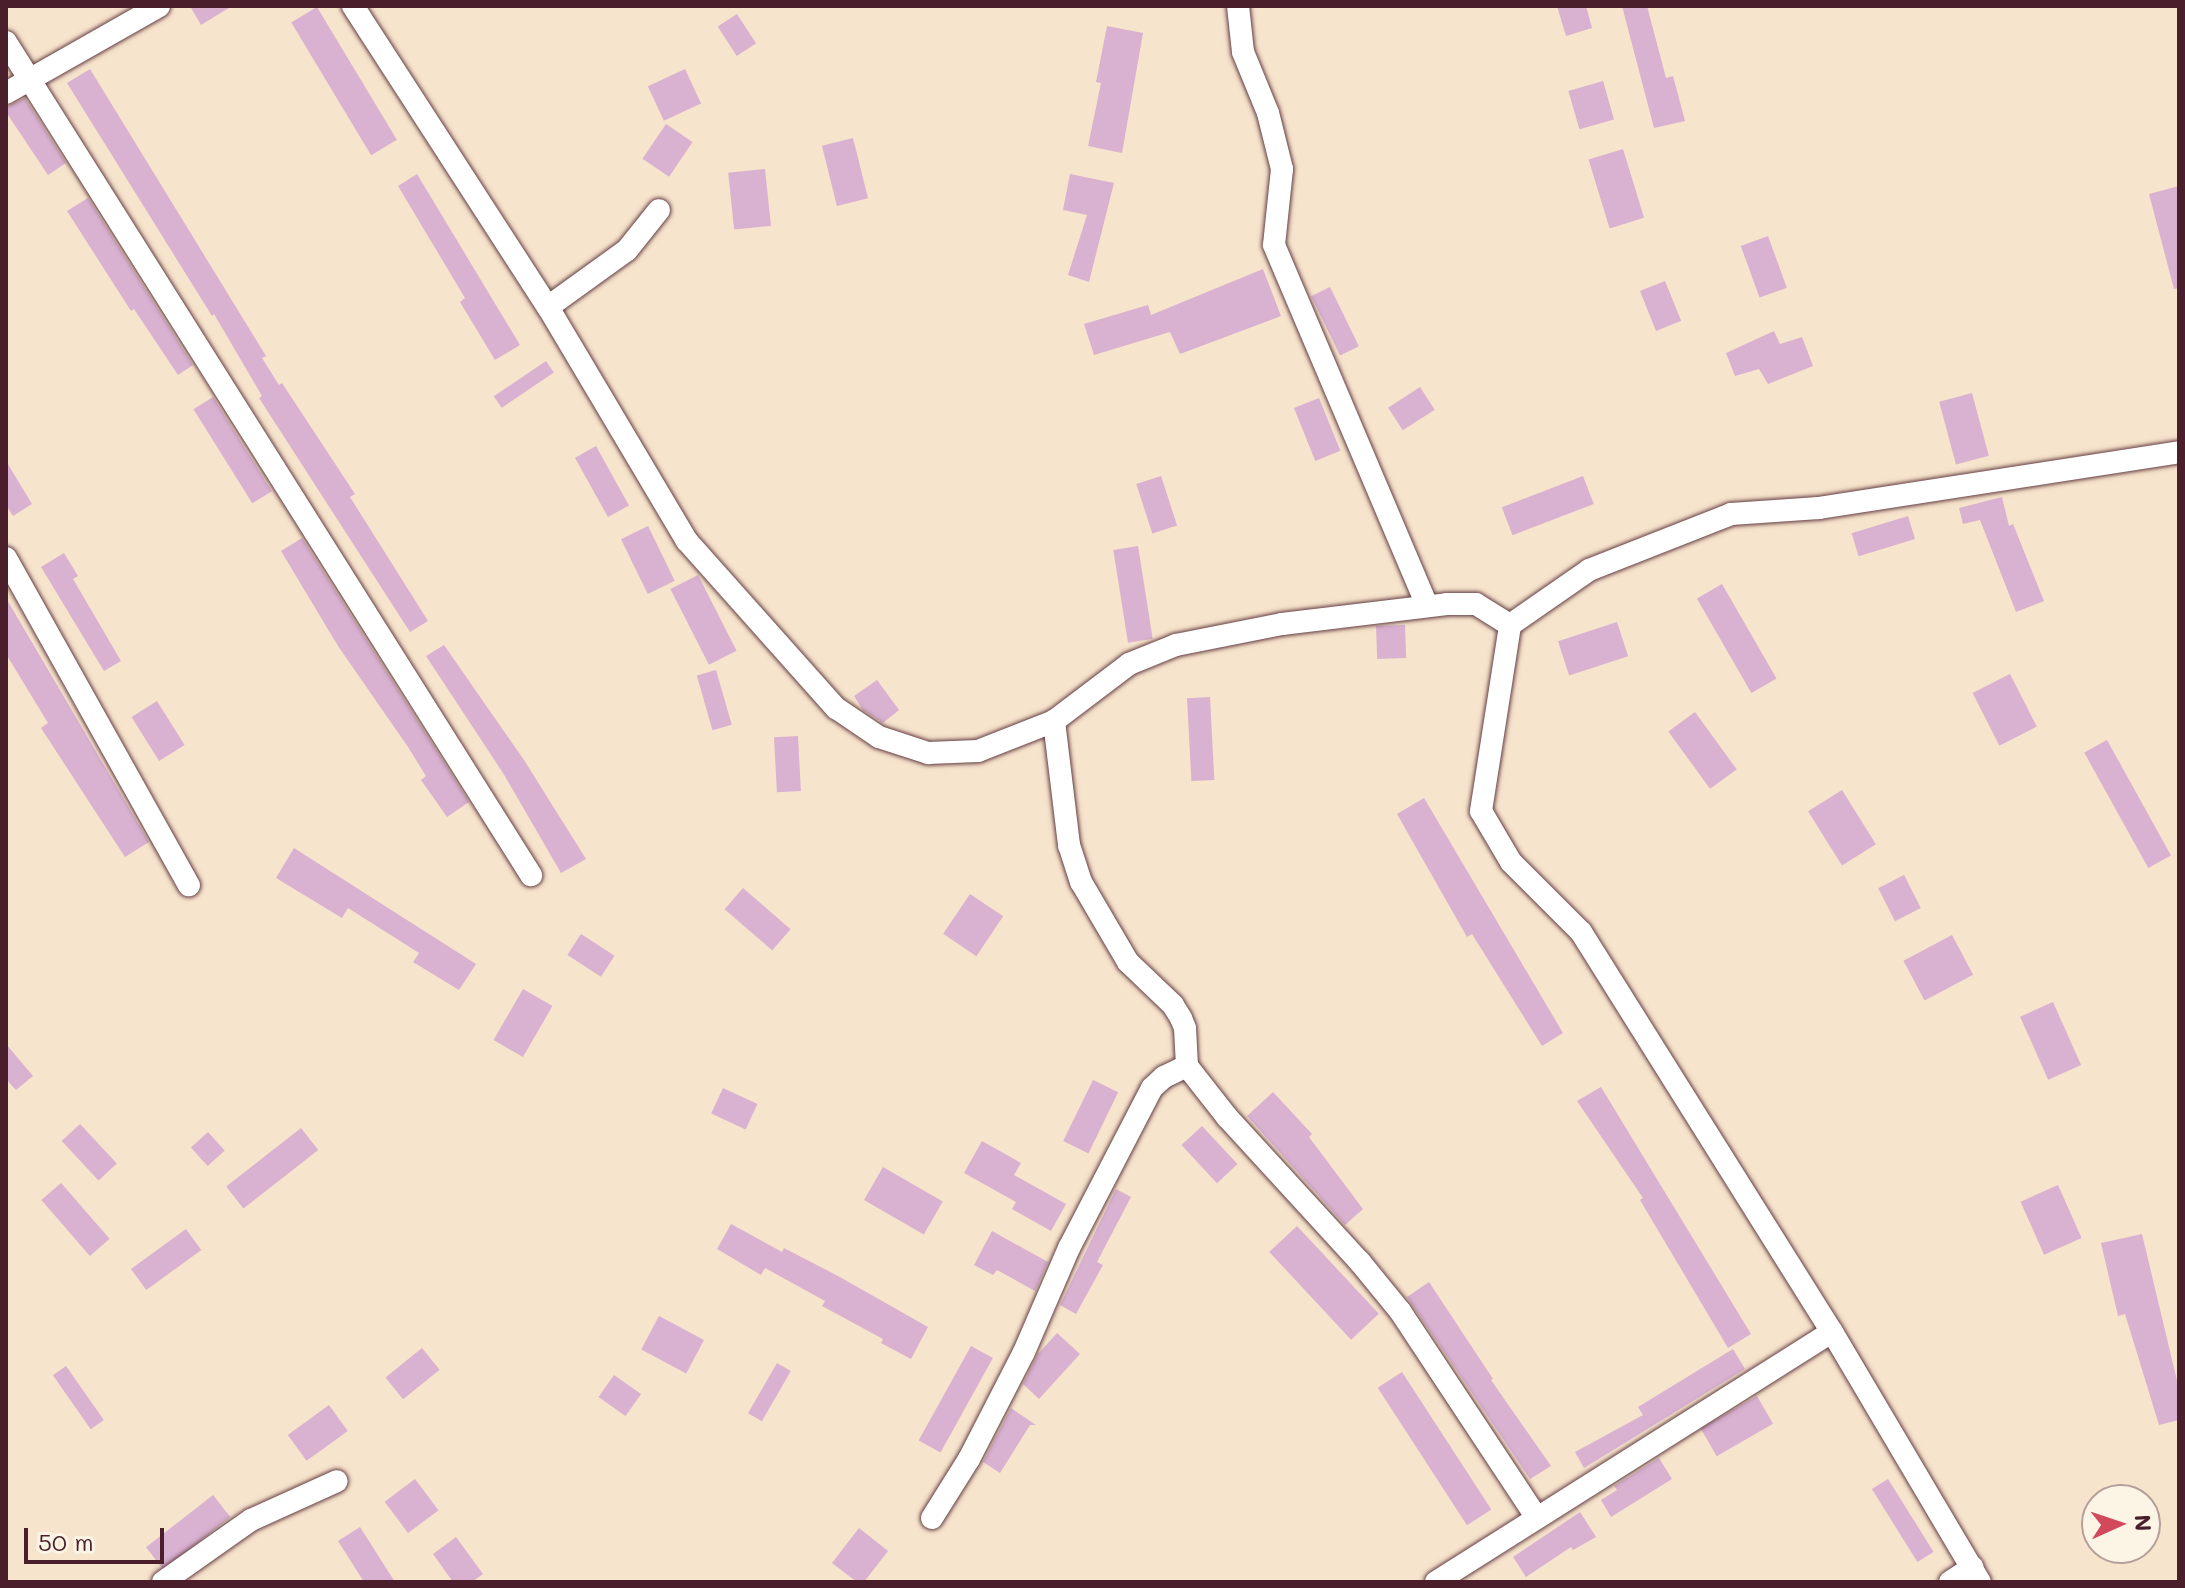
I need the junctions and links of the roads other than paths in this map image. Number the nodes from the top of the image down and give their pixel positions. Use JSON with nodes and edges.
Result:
{"nodes":[{"id":1,"x":159,"y":6,"type":"edge"},
{"id":2,"x":353,"y":6,"type":"edge"},
{"id":3,"x":1238,"y":6,"type":"edge"},
{"id":4,"x":6,"y":42,"type":"edge"},
{"id":5,"x":29,"y":79,"type":"junction"},
{"id":6,"x":6,"y":93,"type":"edge"},
{"id":7,"x":659,"y":210,"type":"dead end"},
{"id":8,"x":548,"y":307,"type":"junction"},
{"id":9,"x":2179,"y":452,"type":"edge"},
{"id":10,"x":6,"y":558,"type":"edge"},
{"id":11,"x":1427,"y":606,"type":"junction"},
{"id":12,"x":1510,"y":625,"type":"junction"},
{"id":13,"x":1054,"y":721,"type":"junction"},
{"id":14,"x":531,"y":875,"type":"dead end"},
{"id":15,"x":189,"y":885,"type":"dead end"},
{"id":16,"x":1187,"y":1066,"type":"junction"},
{"id":17,"x":1832,"y":1332,"type":"junction"},
{"id":18,"x":337,"y":1481,"type":"dead end"},
{"id":19,"x":932,"y":1518,"type":"dead end"},
{"id":20,"x":1537,"y":1518,"type":"junction"},
{"id":21,"x":1977,"y":1575,"type":"edge"},
{"id":22,"x":163,"y":1582,"type":"edge"},
{"id":23,"x":1436,"y":1582,"type":"edge"},
{"id":24,"x":1950,"y":1582,"type":"edge"}],
"edges":[{"from":1,"to":5,"type":"street"},
{"from":2,"to":8,"type":"street"},
{"from":3,"to":11,"type":"street"},
{"from":4,"to":5,"type":"street"},
{"from":5,"to":6,"type":"street"},
{"from":5,"to":14,"type":"street"},
{"from":7,"to":8,"type":"street"},
{"from":8,"to":13,"type":"street"},
{"from":9,"to":12,"type":"street"},
{"from":10,"to":15,"type":"street"},
{"from":11,"to":12,"type":"street"},
{"from":11,"to":13,"type":"street"},
{"from":12,"to":17,"type":"street"},
{"from":13,"to":16,"type":"street"},
{"from":16,"to":19,"type":"street"},
{"from":16,"to":20,"type":"street"},
{"from":17,"to":20,"type":"street"},
{"from":17,"to":21,"type":"street"},
{"from":18,"to":22,"type":"street"},
{"from":20,"to":23,"type":"street"},
{"from":21,"to":24,"type":"street"}]}
